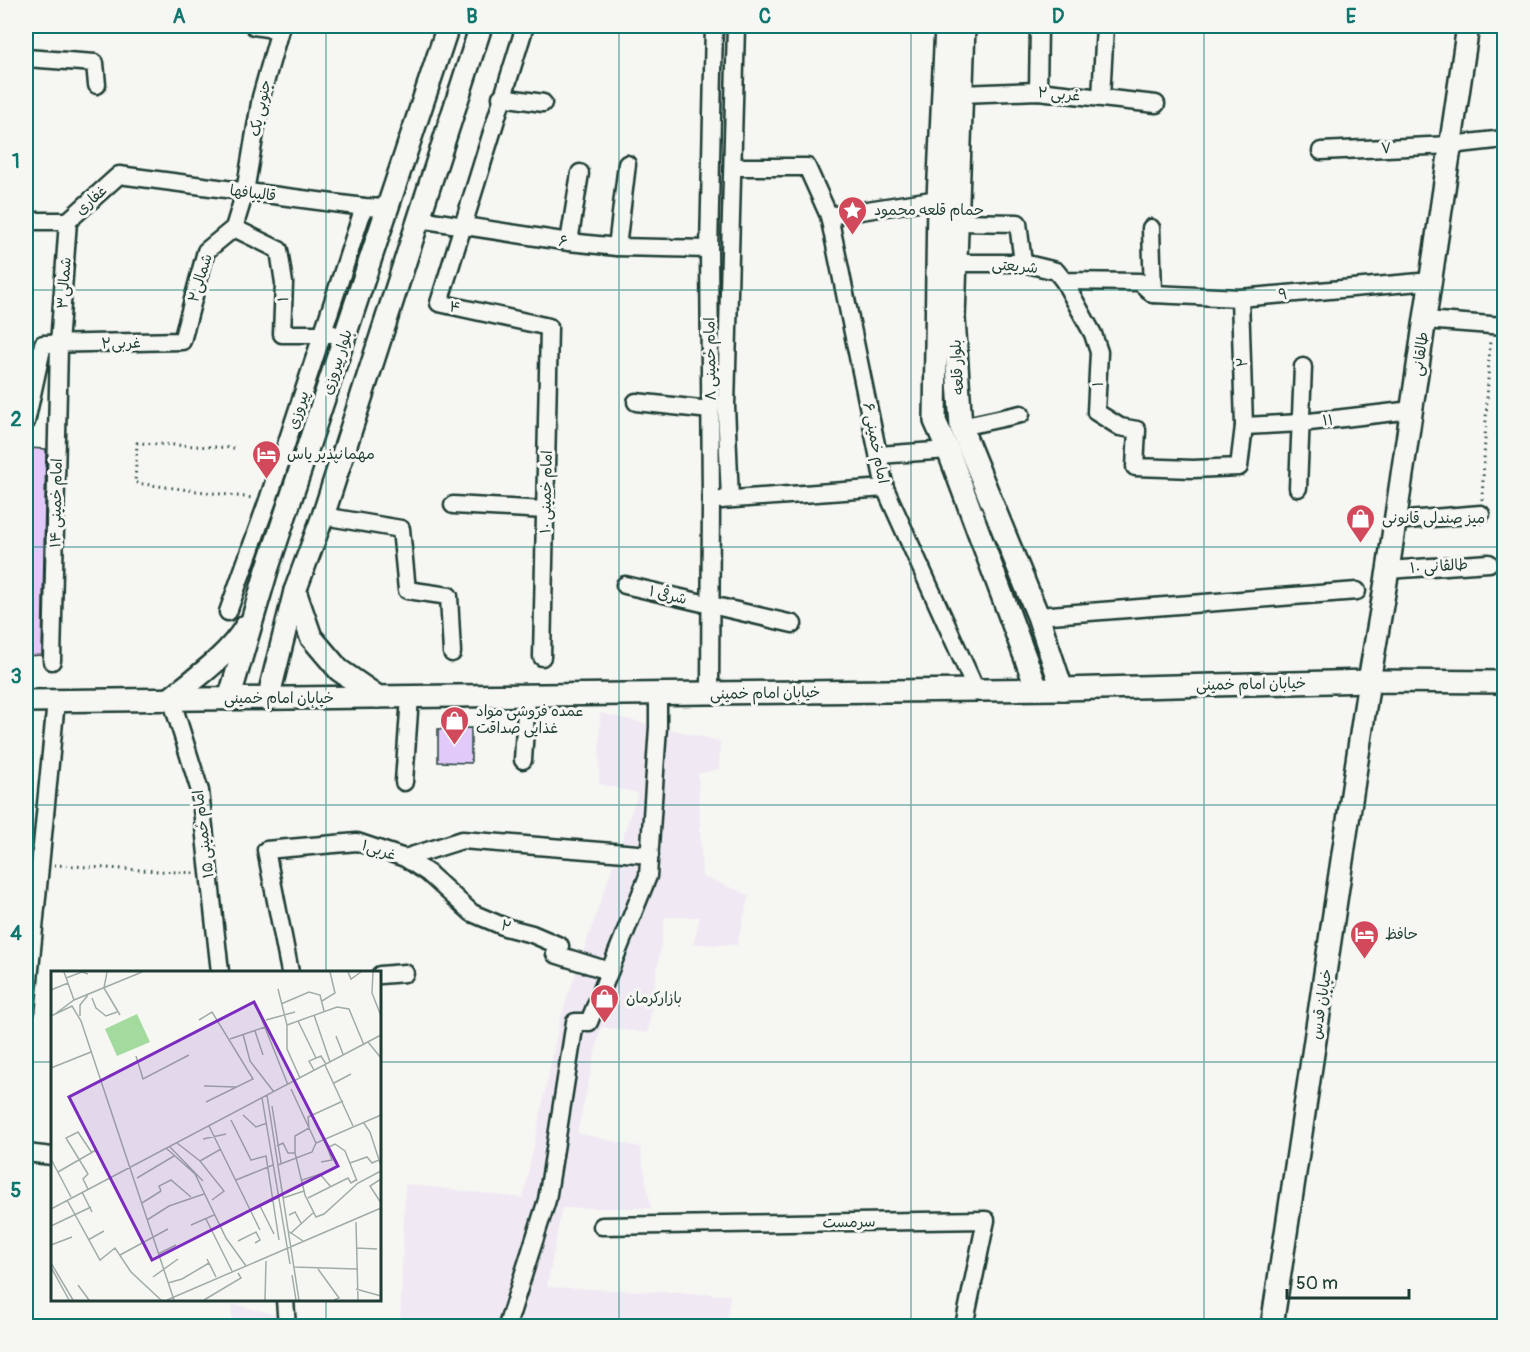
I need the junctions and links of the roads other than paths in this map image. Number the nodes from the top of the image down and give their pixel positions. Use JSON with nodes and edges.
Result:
{"nodes":[{"id":1,"x":254,"y":26,"type":"edge"},
{"id":2,"x":448,"y":26,"type":"edge"},
{"id":3,"x":481,"y":26,"type":"edge"},
{"id":4,"x":525,"y":26,"type":"edge"},
{"id":5,"x":714,"y":26,"type":"edge"},
{"id":6,"x":736,"y":26,"type":"edge"},
{"id":7,"x":946,"y":26,"type":"edge"},
{"id":8,"x":964,"y":26,"type":"edge"},
{"id":9,"x":1039,"y":26,"type":"edge"},
{"id":10,"x":1105,"y":26,"type":"edge"},
{"id":11,"x":1468,"y":26,"type":"edge"},
{"id":12,"x":281,"y":28,"type":"edge"},
{"id":13,"x":26,"y":58,"type":"edge"},
{"id":14,"x":98,"y":85,"type":"dead end"},
{"id":15,"x":1038,"y":91,"type":"junction"},
{"id":16,"x":961,"y":94,"type":"junction"},
{"id":17,"x":501,"y":97,"type":"junction"},
{"id":18,"x":1101,"y":98,"type":"junction"},
{"id":19,"x":543,"y":103,"type":"dead end"},
{"id":20,"x":1156,"y":104,"type":"dead end"},
{"id":21,"x":1504,"y":139,"type":"edge"},
{"id":22,"x":1451,"y":145,"type":"junction"},
{"id":23,"x":1321,"y":151,"type":"dead end"},
{"id":24,"x":627,"y":164,"type":"dead end"},
{"id":25,"x":733,"y":167,"type":"junction"},
{"id":26,"x":580,"y":173,"type":"dead end"},
{"id":27,"x":119,"y":175,"type":"joint"},
{"id":28,"x":245,"y":192,"type":"junction"},
{"id":29,"x":938,"y":199,"type":"junction"},
{"id":30,"x":364,"y":207,"type":"junction"},
{"id":31,"x":387,"y":208,"type":"junction"},
{"id":32,"x":829,"y":216,"type":"junction"},
{"id":33,"x":418,"y":219,"type":"junction"},
{"id":34,"x":26,"y":221,"type":"edge"},
{"id":35,"x":68,"y":221,"type":"junction"},
{"id":36,"x":957,"y":222,"type":"junction"},
{"id":37,"x":462,"y":227,"type":"junction"},
{"id":38,"x":234,"y":228,"type":"junction"},
{"id":39,"x":1151,"y":228,"type":"dead end"},
{"id":40,"x":569,"y":242,"type":"junction"},
{"id":41,"x":617,"y":247,"type":"junction"},
{"id":42,"x":709,"y":249,"type":"junction"},
{"id":43,"x":957,"y":263,"type":"junction"},
{"id":44,"x":1023,"y":263,"type":"junction"},
{"id":45,"x":1064,"y":281,"type":"junction"},
{"id":46,"x":1431,"y":281,"type":"junction"},
{"id":47,"x":1153,"y":294,"type":"junction"},
{"id":48,"x":1240,"y":298,"type":"junction"},
{"id":49,"x":1425,"y":320,"type":"junction"},
{"id":50,"x":1498,"y":326,"type":"edge"},
{"id":51,"x":549,"y":327,"type":"joint"},
{"id":52,"x":323,"y":333,"type":"junction"},
{"id":53,"x":345,"y":336,"type":"junction"},
{"id":54,"x":182,"y":341,"type":"joint"},
{"id":55,"x":59,"y":345,"type":"junction"},
{"id":56,"x":1303,"y":367,"type":"dead end"},
{"id":57,"x":636,"y":402,"type":"dead end"},
{"id":58,"x":710,"y":410,"type":"junction"},
{"id":59,"x":1412,"y":410,"type":"junction"},
{"id":60,"x":1021,"y":414,"type":"dead end"},
{"id":61,"x":26,"y":422,"type":"edge"},
{"id":62,"x":1302,"y":423,"type":"junction"},
{"id":63,"x":1244,"y":426,"type":"junction"},
{"id":64,"x":961,"y":427,"type":"junction"},
{"id":65,"x":948,"y":450,"type":"junction"},
{"id":66,"x":879,"y":455,"type":"junction"},
{"id":67,"x":1135,"y":467,"type":"joint"},
{"id":68,"x":885,"y":488,"type":"junction"},
{"id":69,"x":1298,"y":488,"type":"dead end"},
{"id":70,"x":730,"y":499,"type":"junction"},
{"id":71,"x":711,"y":500,"type":"junction"},
{"id":72,"x":453,"y":505,"type":"dead end"},
{"id":73,"x":545,"y":510,"type":"junction"},
{"id":74,"x":1481,"y":514,"type":"road end"},
{"id":75,"x":323,"y":516,"type":"junction"},
{"id":76,"x":1395,"y":521,"type":"junction"},
{"id":77,"x":1489,"y":563,"type":"dead end"},
{"id":78,"x":267,"y":570,"type":"junction"},
{"id":79,"x":1388,"y":570,"type":"junction"},
{"id":80,"x":297,"y":585,"type":"junction"},
{"id":81,"x":625,"y":585,"type":"dead end"},
{"id":82,"x":1357,"y":591,"type":"dead end"},
{"id":83,"x":710,"y":605,"type":"junction"},
{"id":84,"x":228,"y":612,"type":"dead end"},
{"id":85,"x":254,"y":612,"type":"junction"},
{"id":86,"x":1038,"y":616,"type":"junction"},
{"id":87,"x":793,"y":624,"type":"dead end"},
{"id":88,"x":452,"y":653,"type":"dead end"},
{"id":89,"x":542,"y":657,"type":"dead end"},
{"id":90,"x":52,"y":661,"type":"dead end"},
{"id":91,"x":1370,"y":681,"type":"junction"},
{"id":92,"x":1504,"y":682,"type":"edge"},
{"id":93,"x":1037,"y":689,"type":"junction"},
{"id":94,"x":1062,"y":689,"type":"junction"},
{"id":95,"x":976,"y":690,"type":"junction"},
{"id":96,"x":658,"y":693,"type":"junction"},
{"id":97,"x":710,"y":693,"type":"junction"},
{"id":98,"x":527,"y":696,"type":"junction"},
{"id":99,"x":378,"y":697,"type":"junction"},
{"id":100,"x":410,"y":697,"type":"junction"},
{"id":101,"x":171,"y":698,"type":"junction"},
{"id":102,"x":229,"y":699,"type":"junction"},
{"id":103,"x":268,"y":699,"type":"junction"},
{"id":104,"x":26,"y":701,"type":"edge"},
{"id":105,"x":56,"y":701,"type":"junction"},
{"id":106,"x":523,"y":760,"type":"dead end"},
{"id":107,"x":405,"y":782,"type":"dead end"},
{"id":108,"x":650,"y":855,"type":"junction"},
{"id":109,"x":405,"y":858,"type":"junction"},
{"id":110,"x":220,"y":971,"type":"edge"},
{"id":111,"x":290,"y":971,"type":"edge"},
{"id":112,"x":609,"y":971,"type":"junction"},
{"id":113,"x":405,"y":973,"type":"dead end"},
{"id":114,"x":381,"y":975,"type":"edge"},
{"id":115,"x":26,"y":1011,"type":"edge"},
{"id":116,"x":26,"y":1153,"type":"edge"},
{"id":117,"x":51,"y":1156,"type":"edge"},
{"id":118,"x":602,"y":1226,"type":"dead end"},
{"id":119,"x":285,"y":1301,"type":"edge"},
{"id":120,"x":287,"y":1326,"type":"edge"},
{"id":121,"x":507,"y":1326,"type":"edge"},
{"id":122,"x":964,"y":1326,"type":"edge"},
{"id":123,"x":1272,"y":1326,"type":"edge"}],
"edges":[{"from":1,"to":12,"type":"street"},
{"from":2,"to":31,"type":"main road","name":"بلوار پیروزی"},
{"from":3,"to":33,"type":"main road"},
{"from":4,"to":17,"type":"street"},
{"from":5,"to":42,"type":"street","name":"امام خمینی ۸"},
{"from":6,"to":25,"type":"street"},
{"from":7,"to":29,"type":"main road","name":"بلوار قلعه"},
{"from":8,"to":16,"type":"main road","name":"بلوار قلعه"},
{"from":9,"to":15,"type":"street"},
{"from":10,"to":18,"type":"street"},
{"from":11,"to":22,"type":"main road","name":"طالقانی"},
{"from":12,"to":28,"type":"street","name":"جنوبی یک"},
{"from":13,"to":14,"type":"street"},
{"from":15,"to":16,"type":"street","name":"۲ غربی"},
{"from":15,"to":18,"type":"street","name":"۲ غربی"},
{"from":16,"to":36,"type":"main road","name":"بلوار قلعه"},
{"from":17,"to":19,"type":"street"},
{"from":17,"to":37,"type":"street"},
{"from":18,"to":20,"type":"street","name":"۲ غربی"},
{"from":21,"to":22,"type":"street"},
{"from":22,"to":23,"type":"street","name":"۷"},
{"from":22,"to":46,"type":"main road","name":"طالقانی"},
{"from":24,"to":41,"type":"street"},
{"from":25,"to":32,"type":"street","name":"امام خمینی ۶"},
{"from":25,"to":70,"type":"street"},
{"from":26,"to":40,"type":"street"},
{"from":27,"to":28,"type":"street","name":"قالیبافها"},
{"from":27,"to":35,"type":"street","name":"غفاری"},
{"from":28,"to":30,"type":"street","name":"قالیبافها"},
{"from":28,"to":38,"type":"street"},
{"from":29,"to":32,"type":"street"},
{"from":29,"to":65,"type":"main road","name":"بلوار قلعه"},
{"from":30,"to":31,"type":"street","name":"قالیبافها"},
{"from":30,"to":52,"type":"street","name":"پیروزی"},
{"from":31,"to":53,"type":"main road","name":"بلوار پیروزی"},
{"from":32,"to":66,"type":"street","name":"امام خمینی ۶"},
{"from":33,"to":37,"type":"street","name":"۶"},
{"from":33,"to":75,"type":"main road"},
{"from":34,"to":35,"type":"street","name":"غفاری"},
{"from":35,"to":55,"type":"street","name":"شمالی۳"},
{"from":36,"to":43,"type":"main road","name":"بلوار قلعه"},
{"from":36,"to":44,"type":"street"},
{"from":37,"to":40,"type":"street","name":"۶"},
{"from":37,"to":51,"type":"street","name":"۴"},
{"from":38,"to":52,"type":"street","name":"۱"},
{"from":38,"to":54,"type":"street","name":"شمالی۲"},
{"from":39,"to":47,"type":"street"},
{"from":40,"to":41,"type":"street","name":"۶"},
{"from":41,"to":42,"type":"street","name":"۶"},
{"from":42,"to":58,"type":"street","name":"امام خمینی ۸"},
{"from":43,"to":44,"type":"street","name":"شریعتی"},
{"from":43,"to":64,"type":"main road","name":"بلوار قلعه"},
{"from":44,"to":45,"type":"street","name":"شریعتی"},
{"from":45,"to":47,"type":"street","name":"شریعتی"},
{"from":45,"to":67,"type":"street","name":"۱"},
{"from":46,"to":48,"type":"street","name":"۹"},
{"from":46,"to":49,"type":"main road","name":"طالقانی"},
{"from":47,"to":48,"type":"street","name":"۹"},
{"from":48,"to":63,"type":"street","name":"۲"},
{"from":49,"to":50,"type":"street"},
{"from":49,"to":59,"type":"main road","name":"طالقانی"},
{"from":51,"to":73,"type":"street","name":"امام خمینی ۱۰"},
{"from":52,"to":53,"type":"street","name":"۱"},
{"from":52,"to":84,"type":"street","name":"پیروزی"},
{"from":53,"to":78,"type":"main road","name":"بلوار پیروزی"},
{"from":54,"to":55,"type":"street","name":"غربی۲"},
{"from":55,"to":61,"type":"street"},
{"from":55,"to":90,"type":"street","name":"امام خمینی ۱۴"},
{"from":56,"to":62,"type":"street"},
{"from":57,"to":58,"type":"street"},
{"from":58,"to":71,"type":"street","name":"امام خمینی ۸"},
{"from":59,"to":62,"type":"street","name":"۱۱"},
{"from":59,"to":76,"type":"main road","name":"طالقانی"},
{"from":60,"to":64,"type":"street"},
{"from":62,"to":63,"type":"street","name":"۱۱"},
{"from":62,"to":69,"type":"street"},
{"from":63,"to":67,"type":"street","name":"۲"},
{"from":64,"to":86,"type":"main road","name":"بلوار قلعه"},
{"from":65,"to":66,"type":"street"},
{"from":65,"to":93,"type":"main road","name":"بلوار قلعه"},
{"from":66,"to":68,"type":"street","name":"امام خمینی ۶"},
{"from":68,"to":70,"type":"street"},
{"from":68,"to":95,"type":"street","name":"امام خمینی ۶"},
{"from":70,"to":71,"type":"street"},
{"from":71,"to":83,"type":"street","name":"امام خمینی ۸"},
{"from":72,"to":73,"type":"street"},
{"from":73,"to":89,"type":"street","name":"امام خمینی ۱۰"},
{"from":74,"to":76,"type":"street"},
{"from":75,"to":80,"type":"main road"},
{"from":75,"to":88,"type":"street"},
{"from":76,"to":79,"type":"main road","name":"طالقانی"},
{"from":77,"to":79,"type":"street","name":"طالقانی ۱۰"},
{"from":78,"to":80,"type":"main road"},
{"from":78,"to":85,"type":"main road","name":"بلوار پیروزی"},
{"from":79,"to":91,"type":"main road","name":"طالقانی"},
{"from":80,"to":99,"type":"main road"},
{"from":80,"to":103,"type":"main road"},
{"from":81,"to":83,"type":"street","name":"۱ شرقی"},
{"from":82,"to":86,"type":"street"},
{"from":83,"to":87,"type":"street","name":"۱ شرقی"},
{"from":83,"to":97,"type":"street","name":"امام خمینی ۸"},
{"from":85,"to":101,"type":"main road"},
{"from":85,"to":102,"type":"main road","name":"بلوار پیروزی"},
{"from":86,"to":94,"type":"main road","name":"بلوار قلعه"},
{"from":91,"to":92,"type":"main road","name":"خیابان امام خمینی"},
{"from":91,"to":94,"type":"main road","name":"خیابان امام خمینی"},
{"from":91,"to":123,"type":"main road","name":"خیابان قدس"},
{"from":93,"to":94,"type":"main road","name":"خیابان امام خمینی"},
{"from":93,"to":95,"type":"main road","name":"خیابان امام خمینی"},
{"from":95,"to":97,"type":"main road","name":"خیابان امام خمینی"},
{"from":96,"to":97,"type":"main road","name":"خیابان امام خمینی"},
{"from":96,"to":98,"type":"main road","name":"خیابان امام خمینی"},
{"from":96,"to":108,"type":"street"},
{"from":98,"to":100,"type":"main road","name":"خیابان امام خمینی"},
{"from":98,"to":106,"type":"street"},
{"from":99,"to":100,"type":"main road","name":"خیابان امام خمینی"},
{"from":99,"to":103,"type":"main road","name":"خیابان امام خمینی"},
{"from":100,"to":107,"type":"street"},
{"from":101,"to":102,"type":"main road","name":"خیابان امام خمینی"},
{"from":101,"to":105,"type":"main road","name":"خیابان امام خمینی"},
{"from":101,"to":110,"type":"street","name":"امام خمینی ۱۵"},
{"from":102,"to":103,"type":"main road","name":"خیابان امام خمینی"},
{"from":104,"to":105,"type":"main road","name":"خیابان امام خمینی"},
{"from":105,"to":115,"type":"street"},
{"from":108,"to":109,"type":"street","name":"غربی۱"},
{"from":108,"to":112,"type":"street"},
{"from":109,"to":111,"type":"street","name":"غربی۱"},
{"from":109,"to":112,"type":"street","name":"۲"},
{"from":112,"to":121,"type":"street"},
{"from":113,"to":114,"type":"street"},
{"from":116,"to":117,"type":"street"},
{"from":118,"to":122,"type":"street","name":"سرمست"},
{"from":119,"to":120,"type":"street"}]}
